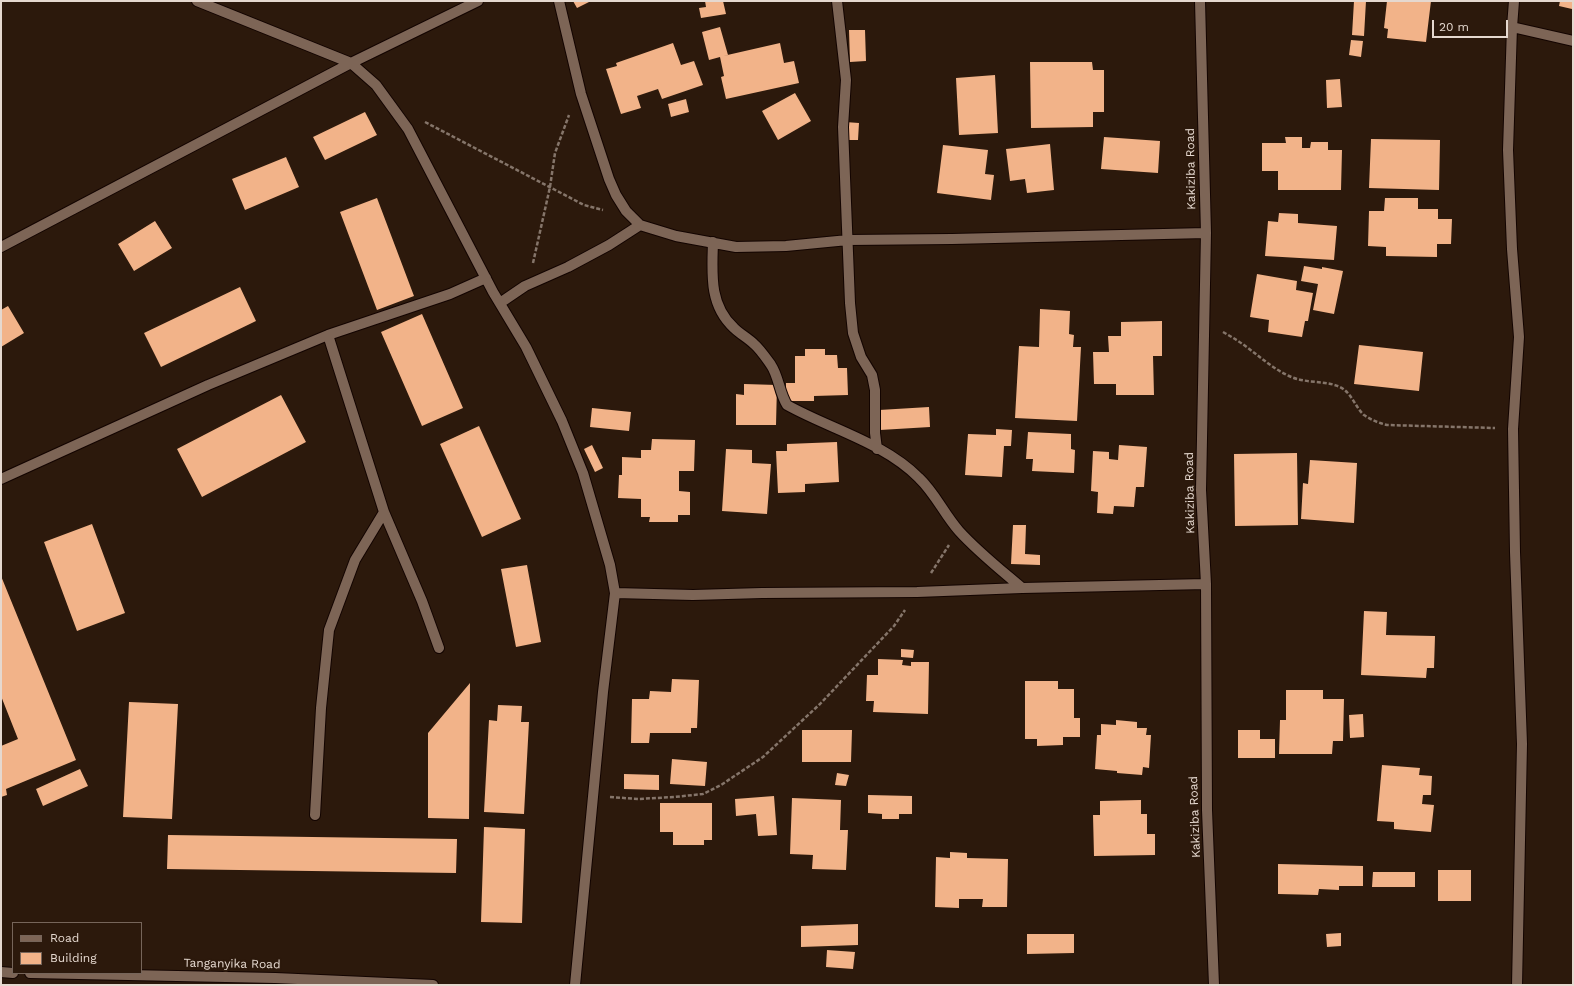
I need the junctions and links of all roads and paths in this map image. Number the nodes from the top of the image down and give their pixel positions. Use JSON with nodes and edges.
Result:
{"nodes":[{"id":1,"x":196,"y":1,"type":"edge"},
{"id":2,"x":478,"y":1,"type":"edge"},
{"id":3,"x":559,"y":1,"type":"edge"},
{"id":4,"x":837,"y":1,"type":"edge"},
{"id":5,"x":1200,"y":1,"type":"edge"},
{"id":6,"x":1514,"y":1,"type":"edge"},
{"id":7,"x":1512,"y":27,"type":"junction"},
{"id":8,"x":1573,"y":41,"type":"edge"},
{"id":9,"x":351,"y":63,"type":"junction"},
{"id":10,"x":581,"y":94,"type":"junction"},
{"id":11,"x":395,"y":110,"type":"junction"},
{"id":12,"x":550,"y":187,"type":"junction"},
{"id":13,"x":626,"y":211,"type":"junction"},
{"id":14,"x":640,"y":225,"type":"junction"},
{"id":15,"x":1206,"y":233,"type":"junction"},
{"id":16,"x":848,"y":240,"type":"junction"},
{"id":17,"x":713,"y":242,"type":"junction"},
{"id":18,"x":1,"y":247,"type":"edge"},
{"id":19,"x":486,"y":278,"type":"junction"},
{"id":20,"x":525,"y":286,"type":"junction"},
{"id":21,"x":500,"y":303,"type":"junction"},
{"id":22,"x":1205,"y":321,"type":"junction"},
{"id":23,"x":328,"y":335,"type":"junction"},
{"id":24,"x":1513,"y":428,"type":"junction"},
{"id":25,"x":877,"y":449,"type":"junction"},
{"id":26,"x":1,"y":479,"type":"edge"},
{"id":27,"x":384,"y":512,"type":"junction"},
{"id":28,"x":959,"y":530,"type":"junction"},
{"id":29,"x":1206,"y":584,"type":"junction"},
{"id":30,"x":1022,"y":588,"type":"junction"},
{"id":31,"x":917,"y":592,"type":"junction"},
{"id":32,"x":615,"y":593,"type":"junction"},
{"id":33,"x":439,"y":648,"type":"dead end"},
{"id":34,"x":593,"y":796,"type":"junction"},
{"id":35,"x":315,"y":815,"type":"dead end"},
{"id":36,"x":1,"y":972,"type":"edge"},
{"id":37,"x":12,"y":973,"type":"edge"},
{"id":38,"x":57,"y":974,"type":"edge"},
{"id":39,"x":276,"y":982,"type":"edge"},
{"id":40,"x":433,"y":985,"type":"edge"},
{"id":41,"x":575,"y":985,"type":"edge"},
{"id":42,"x":1214,"y":985,"type":"edge"},
{"id":43,"x":1517,"y":985,"type":"edge"}],
"edges":[{"from":1,"to":9,"type":"street"},
{"from":2,"to":9,"type":"street"},
{"from":3,"to":10,"type":"street"},
{"from":4,"to":16,"type":"street"},
{"from":5,"to":15,"type":"street","name":"Kakiziba Road"},
{"from":6,"to":7,"type":"street"},
{"from":7,"to":8,"type":"street"},
{"from":7,"to":24,"type":"street"},
{"from":9,"to":11,"type":"street"},
{"from":9,"to":18,"type":"street"},
{"from":10,"to":12,"type":"path"},
{"from":10,"to":13,"type":"street"},
{"from":11,"to":12,"type":"path"},
{"from":11,"to":19,"type":"street"},
{"from":12,"to":13,"type":"path"},
{"from":12,"to":20,"type":"path"},
{"from":13,"to":14,"type":"street"},
{"from":14,"to":17,"type":"street"},
{"from":14,"to":20,"type":"street"},
{"from":15,"to":16,"type":"street"},
{"from":15,"to":22,"type":"street","name":"Kakiziba Road"},
{"from":16,"to":17,"type":"street"},
{"from":16,"to":25,"type":"street"},
{"from":17,"to":25,"type":"street"},
{"from":19,"to":21,"type":"street"},
{"from":19,"to":23,"type":"street"},
{"from":20,"to":21,"type":"street"},
{"from":21,"to":32,"type":"street"},
{"from":22,"to":24,"type":"path"},
{"from":22,"to":29,"type":"street","name":"Kakiziba Road"},
{"from":23,"to":26,"type":"street"},
{"from":23,"to":27,"type":"street"},
{"from":24,"to":43,"type":"street"},
{"from":25,"to":28,"type":"street"},
{"from":27,"to":33,"type":"street"},
{"from":27,"to":35,"type":"street"},
{"from":28,"to":30,"type":"street"},
{"from":28,"to":31,"type":"path"},
{"from":29,"to":30,"type":"street"},
{"from":29,"to":42,"type":"street","name":"Kakiziba Road"},
{"from":30,"to":31,"type":"street"},
{"from":31,"to":32,"type":"street"},
{"from":31,"to":34,"type":"path"},
{"from":32,"to":34,"type":"street"},
{"from":34,"to":41,"type":"street"},
{"from":36,"to":37,"type":"street"},
{"from":38,"to":39,"type":"street","name":"Tanganyika Road"},
{"from":39,"to":40,"type":"street","name":"Tanganyika Road"}]}
